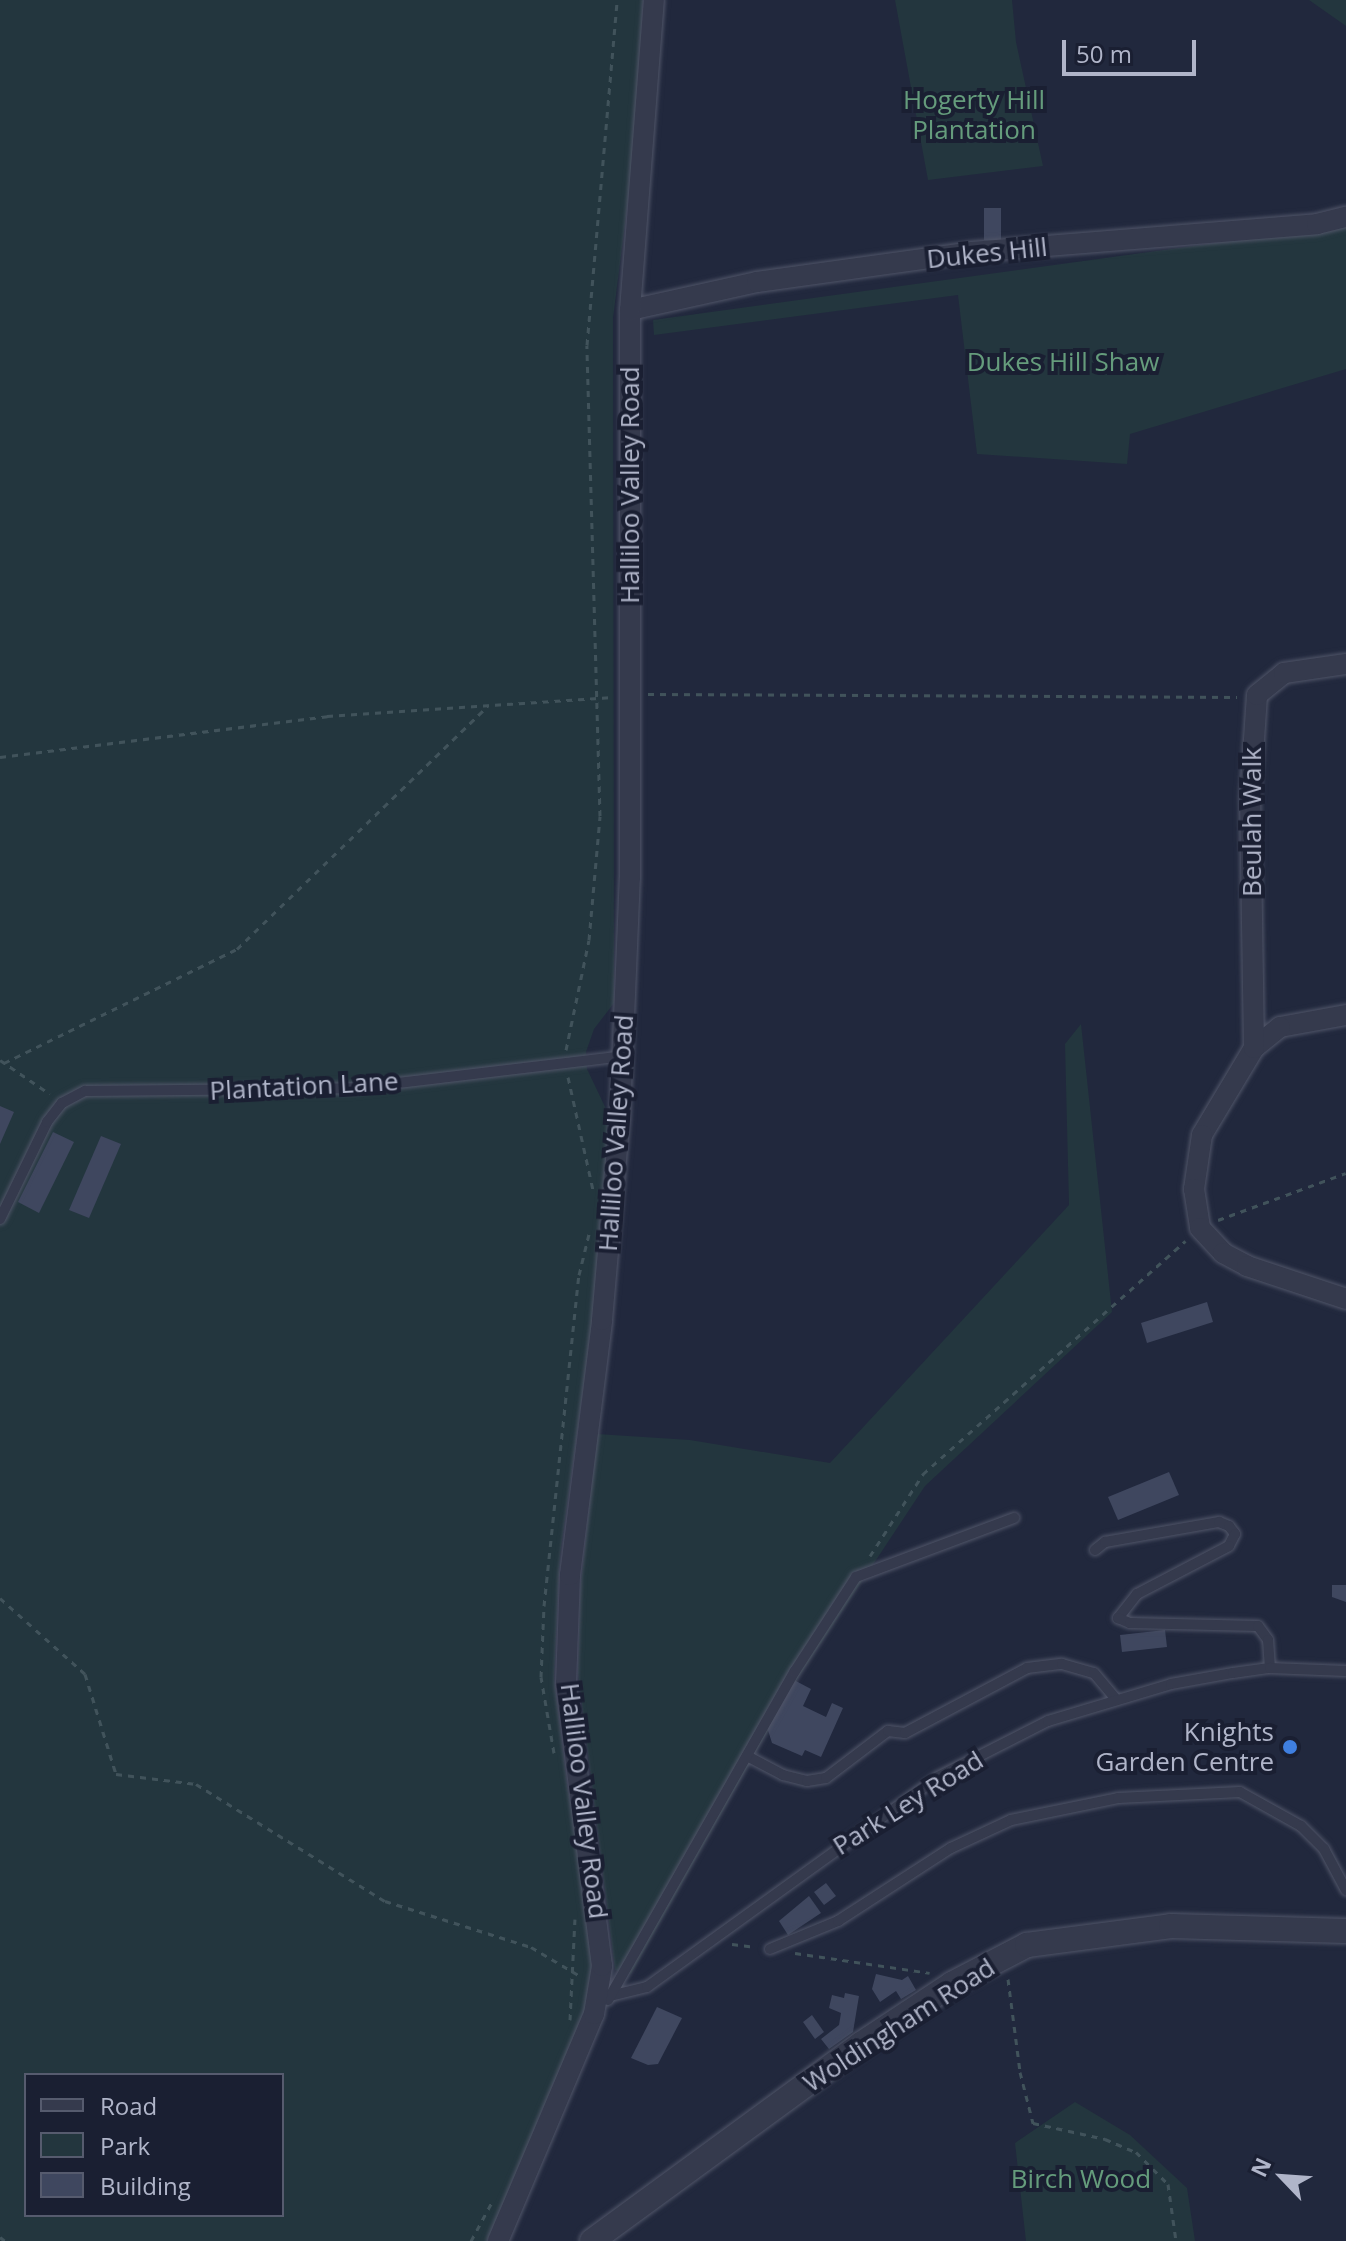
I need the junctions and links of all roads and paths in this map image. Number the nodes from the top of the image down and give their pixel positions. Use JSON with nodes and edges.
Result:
{"nodes":[{"id":1,"x":617,"y":0,"type":"edge"},
{"id":2,"x":654,"y":0,"type":"edge"},
{"id":3,"x":1346,"y":217,"type":"edge"},
{"id":4,"x":630,"y":310,"type":"junction"},
{"id":5,"x":1346,"y":664,"type":"edge"},
{"id":6,"x":630,"y":694,"type":"junction"},
{"id":7,"x":1257,"y":695,"type":"junction"},
{"id":8,"x":596,"y":699,"type":"junction"},
{"id":9,"x":488,"y":706,"type":"junction"},
{"id":10,"x":0,"y":757,"type":"edge"},
{"id":11,"x":1346,"y":1015,"type":"edge"},
{"id":12,"x":1254,"y":1048,"type":"junction"},
{"id":13,"x":623,"y":1056,"type":"junction"},
{"id":14,"x":563,"y":1061,"type":"junction"},
{"id":15,"x":2,"y":1062,"type":"edge"},
{"id":16,"x":62,"y":1103,"type":"junction"},
{"id":17,"x":1346,"y":1173,"type":"edge"},
{"id":18,"x":0,"y":1219,"type":"edge"},
{"id":19,"x":1200,"y":1228,"type":"junction"},
{"id":20,"x":1346,"y":1299,"type":"edge"},
{"id":21,"x":1014,"y":1518,"type":"dead end"},
{"id":22,"x":1095,"y":1550,"type":"dead end"},
{"id":23,"x":856,"y":1577,"type":"junction"},
{"id":24,"x":0,"y":1598,"type":"edge"},
{"id":25,"x":1270,"y":1668,"type":"junction"},
{"id":26,"x":1346,"y":1671,"type":"edge"},
{"id":27,"x":1117,"y":1700,"type":"junction"},
{"id":28,"x":747,"y":1756,"type":"junction"},
{"id":29,"x":1346,"y":1890,"type":"edge"},
{"id":30,"x":1346,"y":1931,"type":"edge"},
{"id":31,"x":716,"y":1942,"type":"junction"},
{"id":32,"x":770,"y":1949,"type":"junction"},
{"id":33,"x":1006,"y":1955,"type":"junction"},
{"id":34,"x":575,"y":1968,"type":"dead end"},
{"id":35,"x":937,"y":1974,"type":"dead end"},
{"id":36,"x":603,"y":2000,"type":"junction"},
{"id":37,"x":0,"y":2237,"type":"edge"},
{"id":38,"x":5,"y":2241,"type":"edge"},
{"id":39,"x":498,"y":2241,"type":"edge"},
{"id":40,"x":592,"y":2241,"type":"edge"},
{"id":41,"x":1176,"y":2241,"type":"edge"}],
"edges":[{"from":1,"to":8,"type":"path"},
{"from":2,"to":4,"type":"street","name":"Halliloo Valley Road"},
{"from":3,"to":4,"type":"street","name":"Dukes Hill"},
{"from":4,"to":6,"type":"street","name":"Halliloo Valley Road"},
{"from":5,"to":7,"type":"street"},
{"from":6,"to":7,"type":"path"},
{"from":6,"to":8,"type":"path"},
{"from":6,"to":13,"type":"street","name":"Halliloo Valley Road"},
{"from":7,"to":12,"type":"street","name":"Beulah Walk"},
{"from":8,"to":9,"type":"path"},
{"from":8,"to":14,"type":"path"},
{"from":9,"to":10,"type":"path"},
{"from":9,"to":15,"type":"path"},
{"from":11,"to":12,"type":"street"},
{"from":12,"to":19,"type":"street"},
{"from":13,"to":14,"type":"lane","name":"Plantation Lane"},
{"from":13,"to":36,"type":"street","name":"Halliloo Valley Road"},
{"from":14,"to":16,"type":"lane","name":"Plantation Lane"},
{"from":15,"to":16,"type":"path"},
{"from":16,"to":18,"type":"lane"},
{"from":17,"to":19,"type":"path"},
{"from":19,"to":20,"type":"street"},
{"from":19,"to":23,"type":"path"},
{"from":21,"to":23,"type":"lane"},
{"from":22,"to":25,"type":"lane"},
{"from":23,"to":28,"type":"lane"},
{"from":24,"to":34,"type":"path"},
{"from":25,"to":26,"type":"lane","name":"Park Ley Road"},
{"from":25,"to":27,"type":"lane","name":"Park Ley Road"},
{"from":27,"to":28,"type":"lane"},
{"from":27,"to":31,"type":"lane","name":"Park Ley Road"},
{"from":28,"to":36,"type":"lane"},
{"from":29,"to":32,"type":"lane"},
{"from":30,"to":33,"type":"street","name":"Woldingham Road"},
{"from":31,"to":32,"type":"path"},
{"from":31,"to":36,"type":"lane","name":"Park Ley Road"},
{"from":32,"to":35,"type":"path"},
{"from":33,"to":40,"type":"street","name":"Woldingham Road"},
{"from":33,"to":41,"type":"path"},
{"from":36,"to":39,"type":"street","name":"Halliloo Valley Road"},
{"from":37,"to":38,"type":"path"}]}
